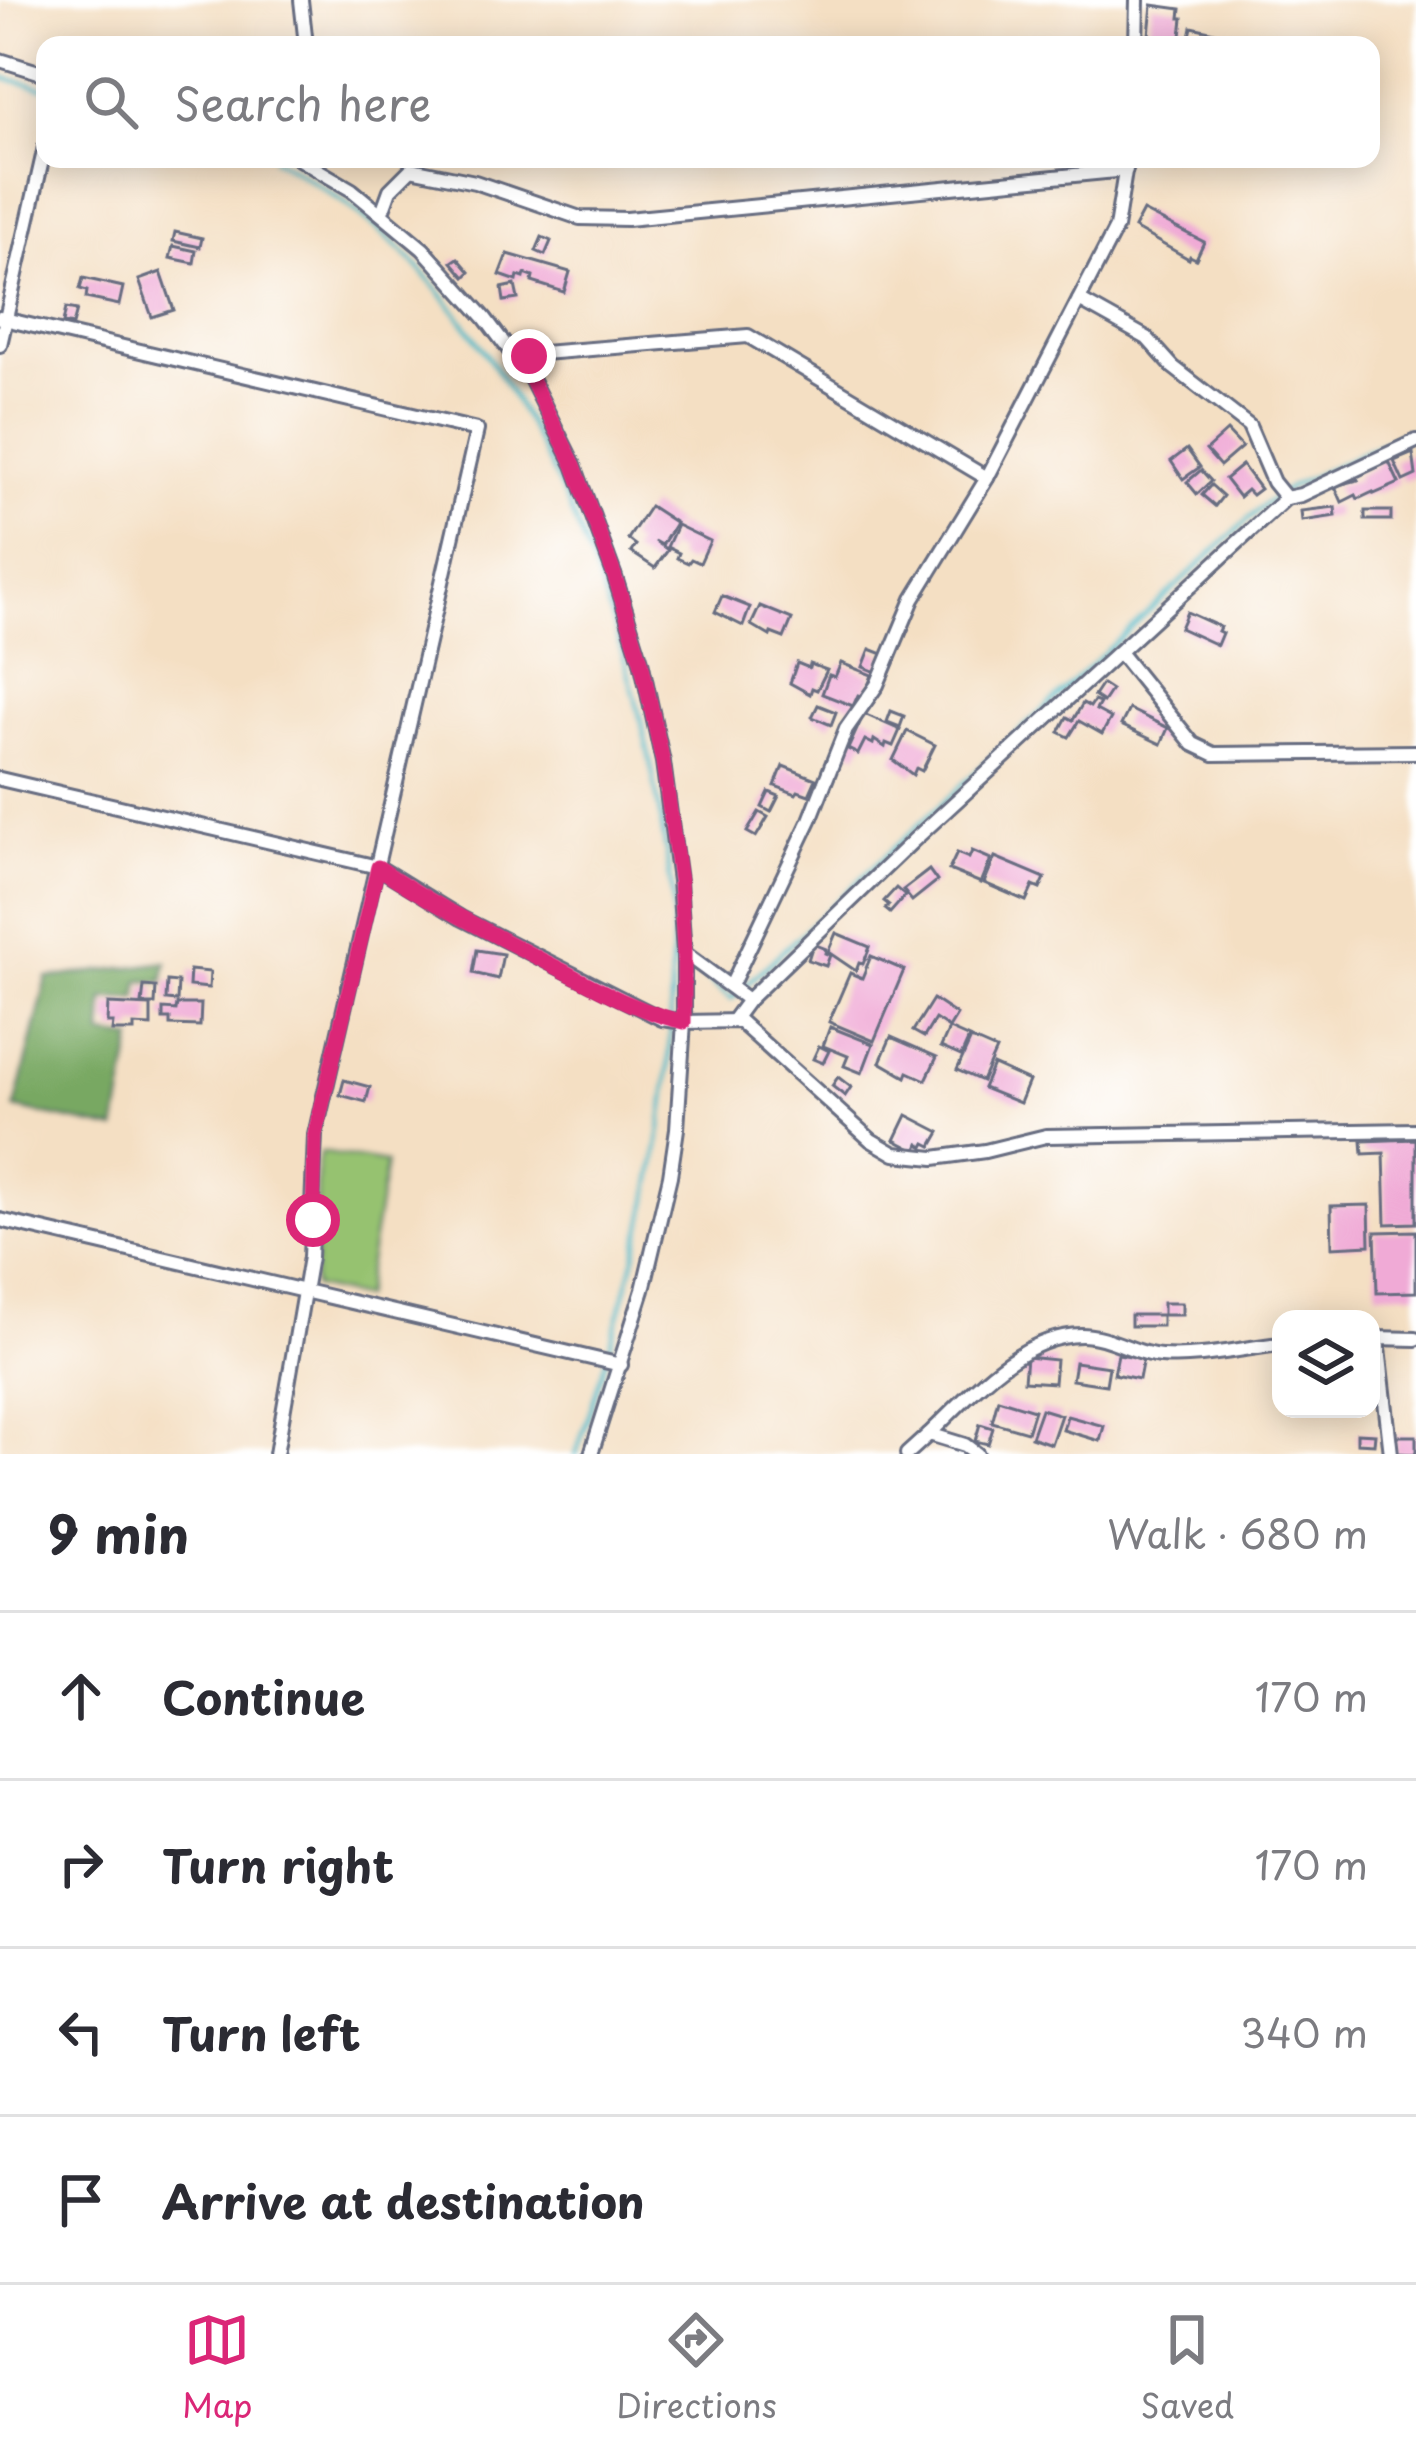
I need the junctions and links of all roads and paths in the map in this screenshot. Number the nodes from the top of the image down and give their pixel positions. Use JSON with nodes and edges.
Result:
{"nodes":[{"id":1,"x":301,"y":0,"type":"edge"},
{"id":2,"x":1137,"y":0,"type":"edge"},
{"id":3,"x":305,"y":36,"type":"edge"},
{"id":4,"x":1136,"y":36,"type":"edge"},
{"id":5,"x":0,"y":60,"type":"edge"},
{"id":6,"x":36,"y":71,"type":"edge"},
{"id":7,"x":40,"y":168,"type":"edge"},
{"id":8,"x":319,"y":168,"type":"edge"},
{"id":9,"x":1091,"y":168,"type":"edge"},
{"id":10,"x":1126,"y":168,"type":"edge"},
{"id":11,"x":382,"y":212,"type":"junction"},
{"id":12,"x":1079,"y":300,"type":"junction"},
{"id":13,"x":3,"y":319,"type":"edge"},
{"id":14,"x":0,"y":345,"type":"edge"},
{"id":15,"x":518,"y":359,"type":"junction"},
{"id":16,"x":1416,"y":441,"type":"edge"},
{"id":17,"x":987,"y":478,"type":"junction"},
{"id":18,"x":1286,"y":499,"type":"junction"},
{"id":19,"x":1119,"y":652,"type":"junction"},
{"id":20,"x":1416,"y":752,"type":"edge"},
{"id":21,"x":0,"y":778,"type":"edge"},
{"id":22,"x":378,"y":867,"type":"junction"},
{"id":23,"x":684,"y":952,"type":"junction"},
{"id":24,"x":731,"y":986,"type":"junction"},
{"id":25,"x":748,"y":1000,"type":"junction"},
{"id":26,"x":734,"y":1019,"type":"junction"},
{"id":27,"x":674,"y":1020,"type":"junction"},
{"id":28,"x":1416,"y":1130,"type":"edge"},
{"id":29,"x":0,"y":1220,"type":"edge"},
{"id":30,"x":304,"y":1290,"type":"junction"},
{"id":31,"x":1380,"y":1338,"type":"edge"},
{"id":32,"x":1416,"y":1339,"type":"edge"},
{"id":33,"x":1272,"y":1344,"type":"edge"},
{"id":34,"x":612,"y":1363,"type":"junction"},
{"id":35,"x":1380,"y":1382,"type":"edge"},
{"id":36,"x":929,"y":1434,"type":"junction"},
{"id":37,"x":276,"y":1454,"type":"edge"},
{"id":38,"x":591,"y":1454,"type":"edge"},
{"id":39,"x":907,"y":1454,"type":"edge"},
{"id":40,"x":977,"y":1454,"type":"edge"},
{"id":41,"x":1390,"y":1454,"type":"edge"}],
"edges":[{"from":1,"to":3,"type":"street"},
{"from":2,"to":4,"type":"street"},
{"from":5,"to":6,"type":"street"},
{"from":7,"to":13,"type":"street"},
{"from":8,"to":11,"type":"street"},
{"from":9,"to":11,"type":"street"},
{"from":10,"to":12,"type":"street"},
{"from":11,"to":15,"type":"street"},
{"from":12,"to":17,"type":"street"},
{"from":12,"to":18,"type":"street"},
{"from":13,"to":14,"type":"street"},
{"from":13,"to":22,"type":"street"},
{"from":15,"to":17,"type":"street"},
{"from":15,"to":23,"type":"street"},
{"from":16,"to":18,"type":"street"},
{"from":17,"to":24,"type":"street"},
{"from":18,"to":19,"type":"street"},
{"from":19,"to":20,"type":"street"},
{"from":19,"to":25,"type":"street"},
{"from":21,"to":22,"type":"street"},
{"from":22,"to":27,"type":"street"},
{"from":22,"to":30,"type":"street"},
{"from":23,"to":24,"type":"street"},
{"from":23,"to":27,"type":"street"},
{"from":24,"to":25,"type":"street"},
{"from":25,"to":26,"type":"street"},
{"from":26,"to":27,"type":"street"},
{"from":26,"to":28,"type":"street"},
{"from":27,"to":34,"type":"street"},
{"from":29,"to":30,"type":"street"},
{"from":30,"to":34,"type":"street"},
{"from":30,"to":37,"type":"street"},
{"from":31,"to":32,"type":"street"},
{"from":33,"to":36,"type":"street"},
{"from":34,"to":38,"type":"street"},
{"from":35,"to":41,"type":"street"},
{"from":36,"to":39,"type":"street"},
{"from":36,"to":40,"type":"street"}]}
